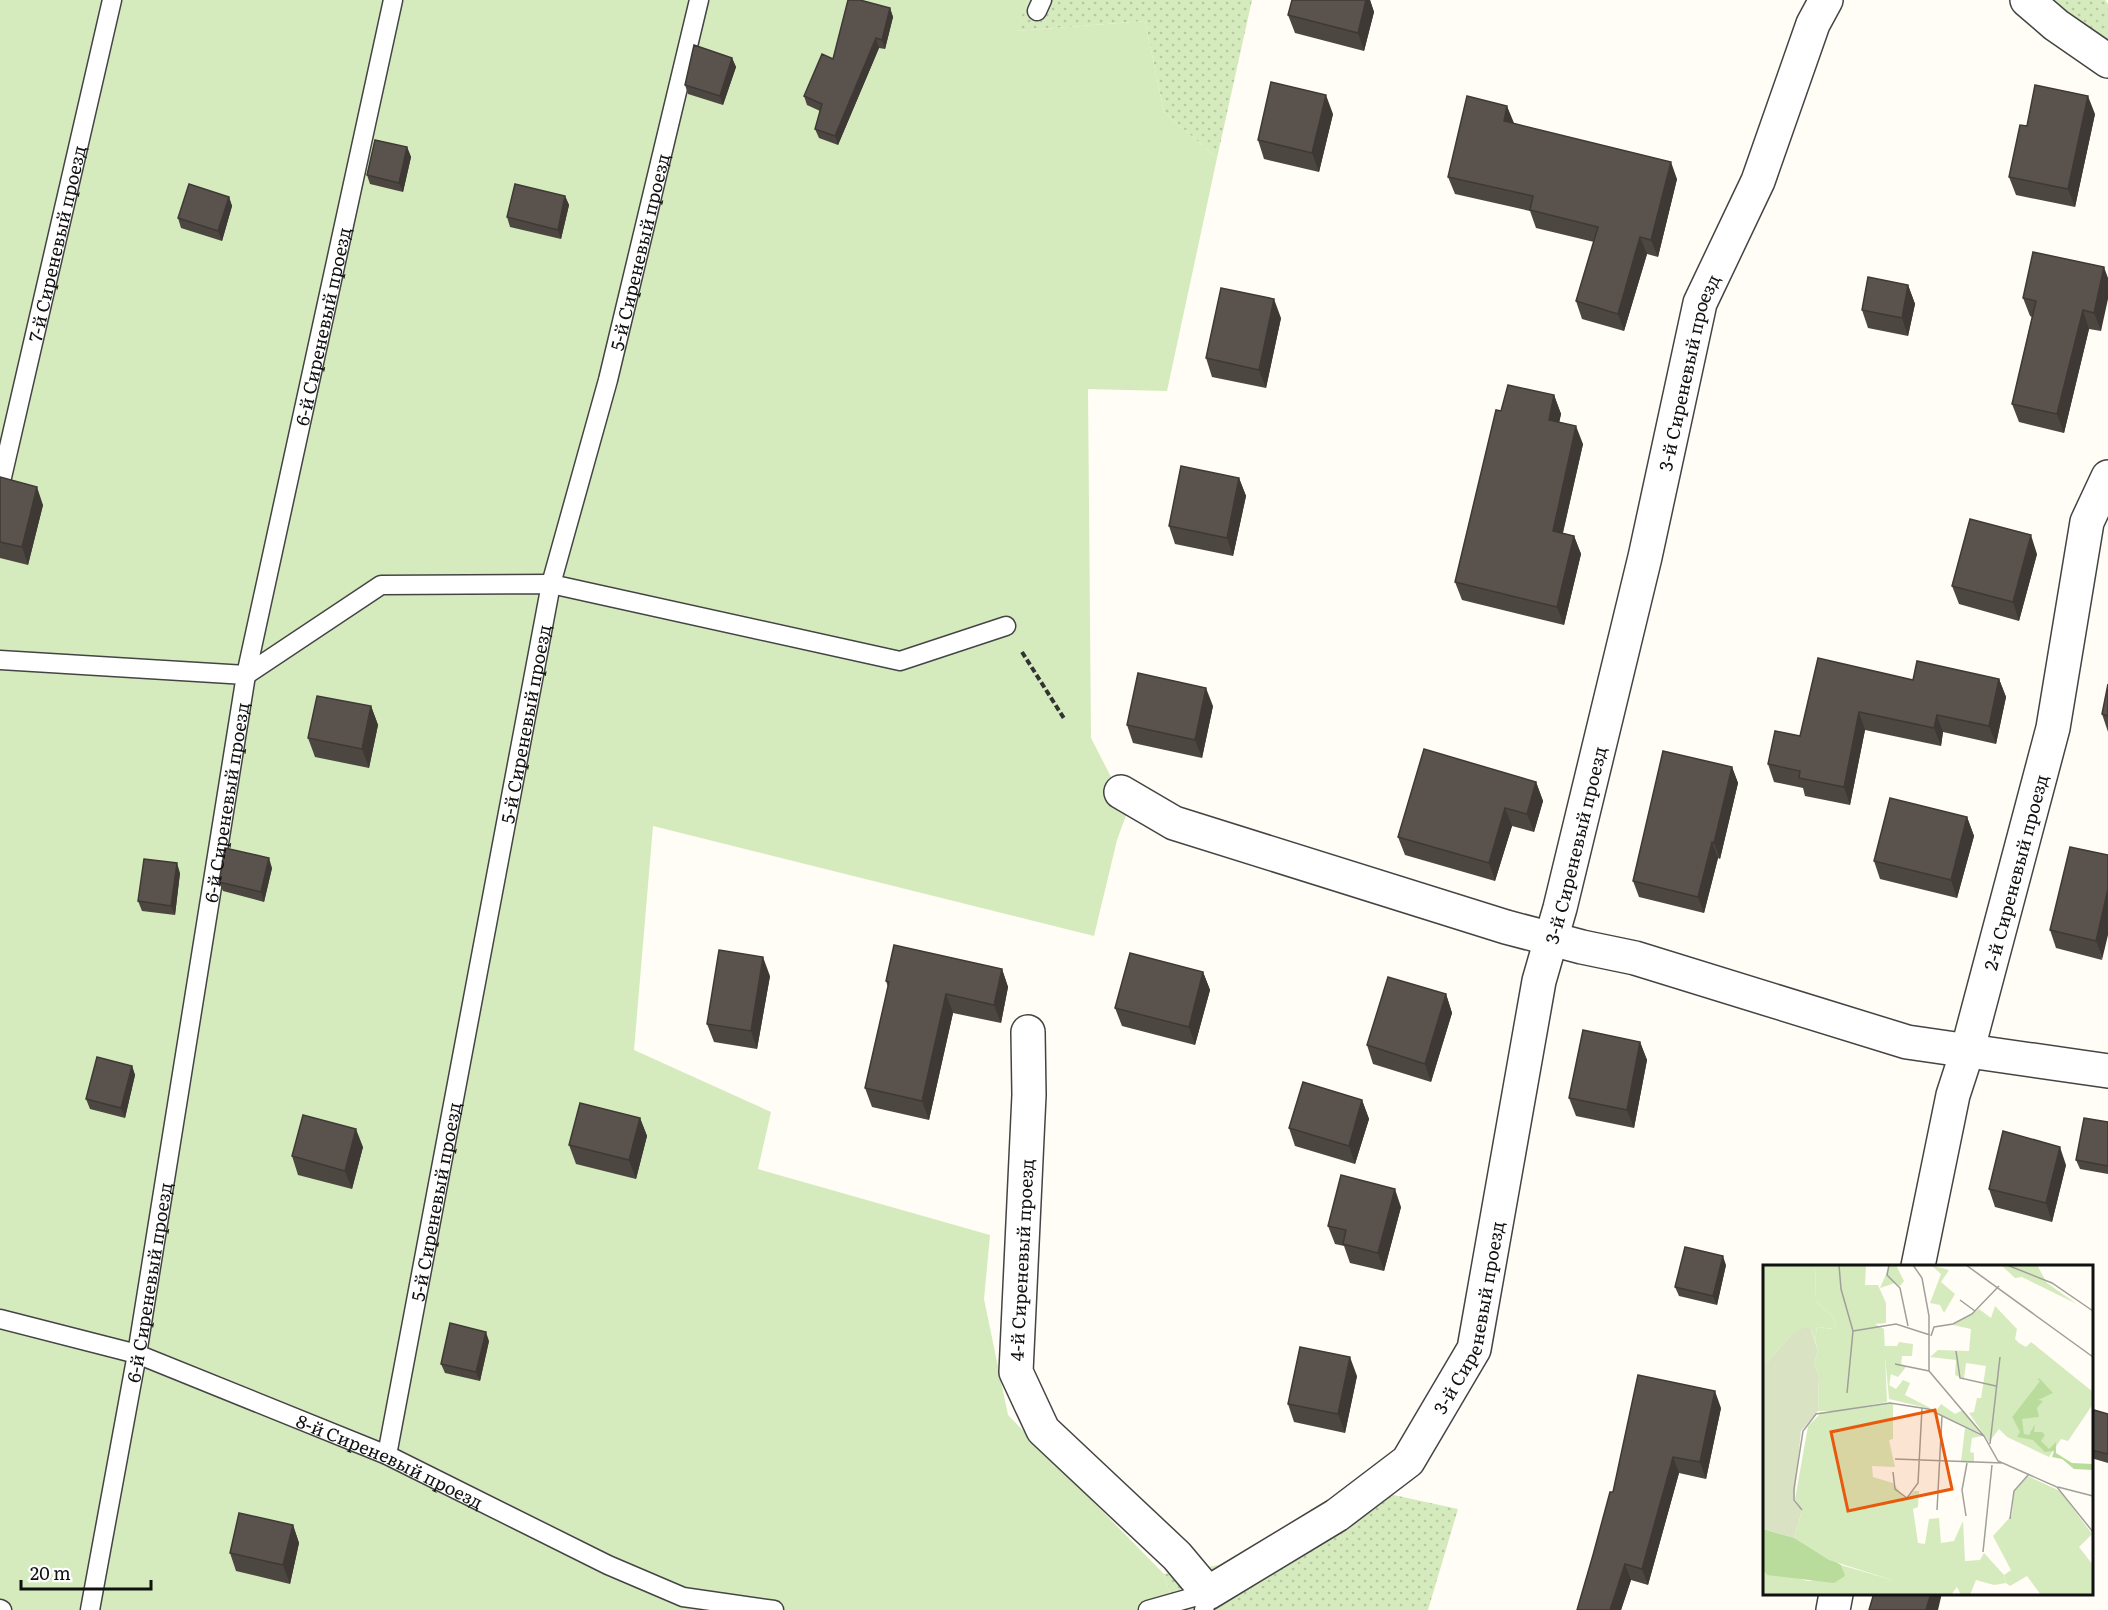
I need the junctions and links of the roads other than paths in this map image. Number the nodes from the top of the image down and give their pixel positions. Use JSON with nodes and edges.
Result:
{"nodes":[{"id":1,"x":112,"y":0,"type":"edge"},
{"id":2,"x":393,"y":0,"type":"edge"},
{"id":3,"x":699,"y":0,"type":"edge"},
{"id":4,"x":1826,"y":0,"type":"edge"},
{"id":5,"x":2027,"y":0,"type":"edge"},
{"id":6,"x":2108,"y":61,"type":"edge"},
{"id":7,"x":2108,"y":477,"type":"edge"},
{"id":8,"x":0,"y":486,"type":"edge"},
{"id":9,"x":551,"y":584,"type":"junction"},
{"id":10,"x":1006,"y":626,"type":"road end"},
{"id":11,"x":0,"y":660,"type":"edge"},
{"id":12,"x":246,"y":675,"type":"junction"},
{"id":13,"x":1121,"y":792,"type":"dead end"},
{"id":14,"x":1551,"y":939,"type":"junction"},
{"id":15,"x":1028,"y":1032,"type":"dead end"},
{"id":16,"x":1967,"y":1052,"type":"junction"},
{"id":17,"x":2108,"y":1071,"type":"edge"},
{"id":18,"x":1918,"y":1265,"type":"edge"},
{"id":19,"x":0,"y":1320,"type":"edge"},
{"id":20,"x":137,"y":1354,"type":"junction"},
{"id":21,"x":387,"y":1455,"type":"junction"},
{"id":22,"x":1836,"y":1595,"type":"edge"},
{"id":23,"x":1206,"y":1601,"type":"edge"},
{"id":24,"x":90,"y":1610,"type":"edge"},
{"id":25,"x":774,"y":1610,"type":"edge"},
{"id":26,"x":1148,"y":1610,"type":"edge"},
{"id":27,"x":1833,"y":1610,"type":"edge"}],
"edges":[{"from":1,"to":8,"type":"lane","name":"7-й Сиреневый проезд"},
{"from":2,"to":12,"type":"lane","name":"6-й Сиреневый проезд"},
{"from":3,"to":9,"type":"lane","name":"5-й Сиреневый проезд"},
{"from":4,"to":14,"type":"street","name":"3-й Сиреневый проезд"},
{"from":5,"to":6,"type":"street"},
{"from":7,"to":16,"type":"street","name":"2-й Сиреневый проезд"},
{"from":9,"to":10,"type":"lane"},
{"from":9,"to":12,"type":"lane"},
{"from":9,"to":21,"type":"lane","name":"5-й Сиреневый проезд"},
{"from":11,"to":12,"type":"lane"},
{"from":12,"to":20,"type":"lane","name":"6-й Сиреневый проезд"},
{"from":13,"to":14,"type":"street"},
{"from":14,"to":16,"type":"street"},
{"from":14,"to":23,"type":"street","name":"3-й Сиреневый проезд"},
{"from":15,"to":23,"type":"street","name":"4-й Сиреневый проезд"},
{"from":16,"to":17,"type":"street"},
{"from":16,"to":18,"type":"street","name":"2-й Сиреневый проезд"},
{"from":19,"to":20,"type":"lane","name":"8-й Сиреневый проезд"},
{"from":20,"to":21,"type":"lane","name":"8-й Сиреневый проезд"},
{"from":20,"to":24,"type":"lane","name":"6-й Сиреневый проезд"},
{"from":21,"to":25,"type":"lane","name":"8-й Сиреневый проезд"},
{"from":22,"to":27,"type":"street"},
{"from":23,"to":26,"type":"lane"}]}
